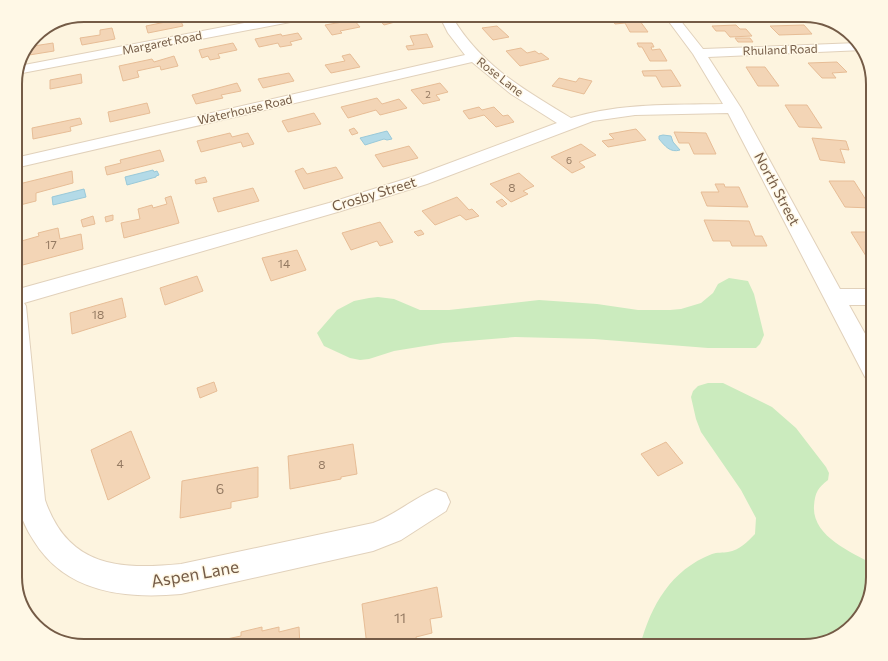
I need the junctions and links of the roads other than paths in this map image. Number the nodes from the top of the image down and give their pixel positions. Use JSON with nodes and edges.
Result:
{"nodes":[{"id":1,"x":269,"y":22,"type":"edge"},
{"id":2,"x":448,"y":22,"type":"edge"},
{"id":3,"x":675,"y":22,"type":"edge"},
{"id":4,"x":854,"y":47,"type":"edge"},
{"id":5,"x":699,"y":53,"type":"junction"},
{"id":6,"x":474,"y":57,"type":"junction"},
{"id":7,"x":24,"y":69,"type":"edge"},
{"id":8,"x":733,"y":108,"type":"junction"},
{"id":9,"x":569,"y":124,"type":"junction"},
{"id":10,"x":22,"y":161,"type":"edge"},
{"id":11,"x":22,"y":296,"type":"edge"},
{"id":12,"x":834,"y":297,"type":"junction"},
{"id":13,"x":866,"y":297,"type":"edge"},
{"id":14,"x":866,"y":357,"type":"edge"},
{"id":15,"x":22,"y":392,"type":"edge"},
{"id":16,"x":436,"y":502,"type":"dead end"}],
"edges":[{"from":1,"to":7,"type":"street","name":"Margaret Road"},
{"from":2,"to":6,"type":"street","name":"Rose Lane"},
{"from":3,"to":5,"type":"street","name":"North Street"},
{"from":4,"to":5,"type":"street","name":"Rhuland Road"},
{"from":5,"to":8,"type":"street","name":"North Street"},
{"from":6,"to":9,"type":"street","name":"Rose Lane"},
{"from":6,"to":10,"type":"street","name":"Waterhouse Road"},
{"from":8,"to":9,"type":"street","name":"Crosby Street"},
{"from":8,"to":12,"type":"street","name":"North Street"},
{"from":9,"to":11,"type":"street","name":"Crosby Street"},
{"from":12,"to":13,"type":"street"},
{"from":12,"to":14,"type":"street","name":"North Street"},
{"from":15,"to":16,"type":"street","name":"Aspen Lane"}]}
